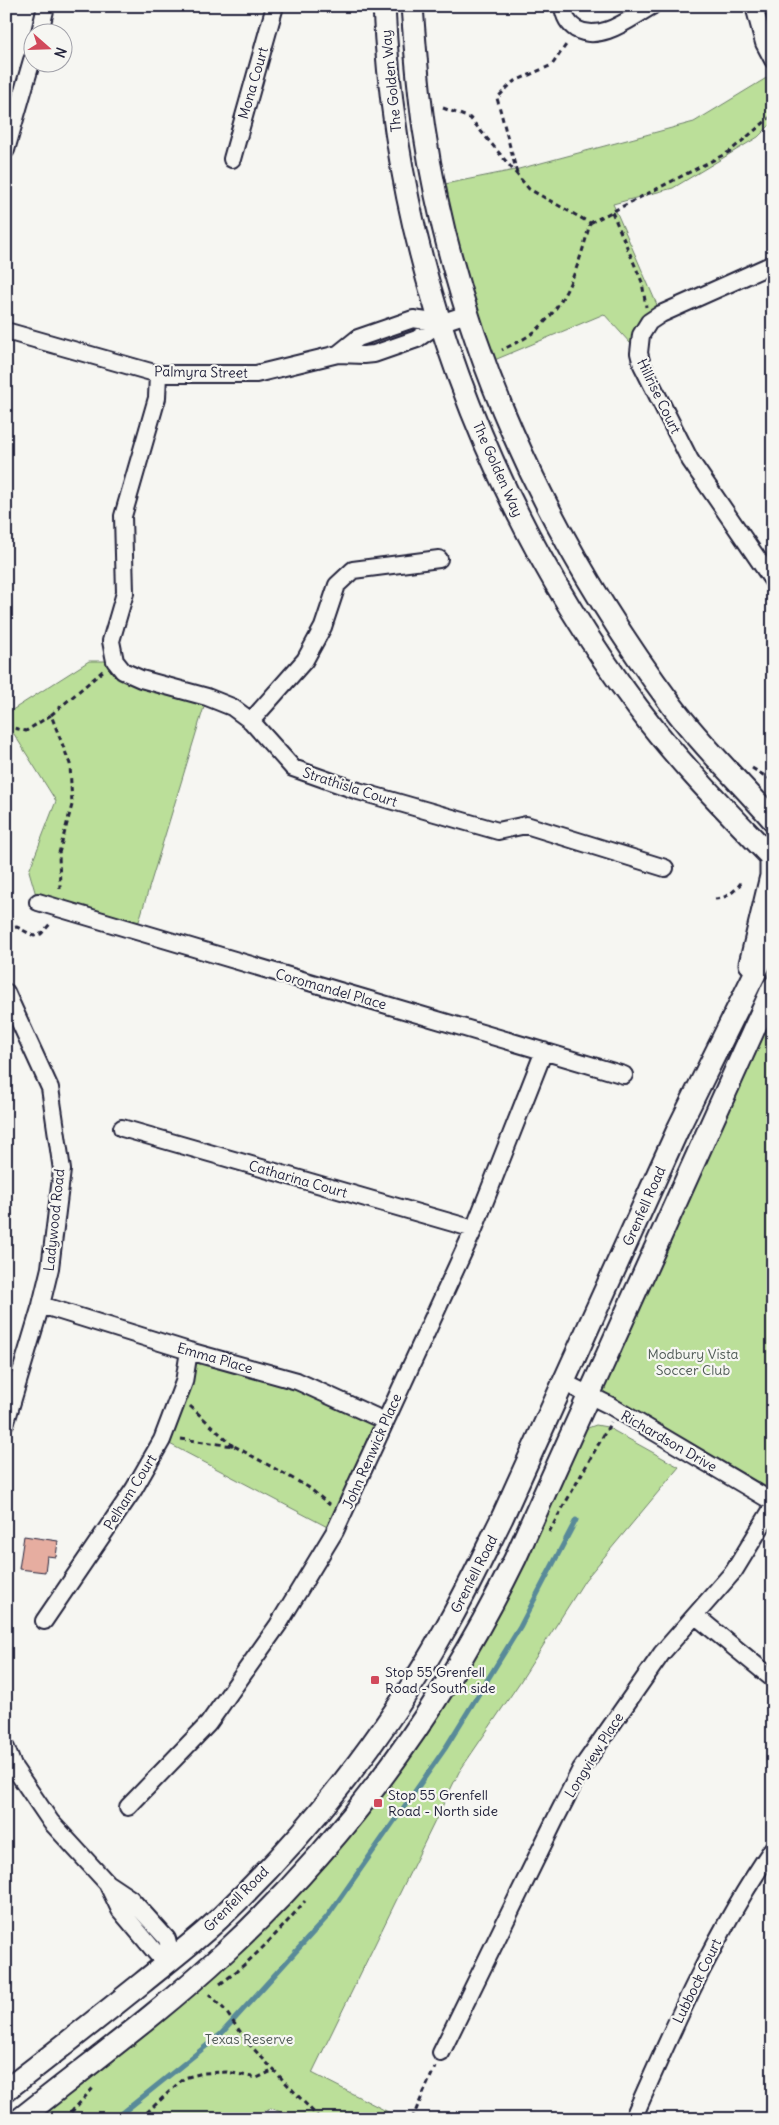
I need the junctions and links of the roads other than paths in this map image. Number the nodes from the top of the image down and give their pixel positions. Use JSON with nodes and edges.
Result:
{"nodes":[{"id":1,"x":46,"y":6,"type":"edge"},
{"id":2,"x":275,"y":6,"type":"edge"},
{"id":3,"x":384,"y":6,"type":"edge"},
{"id":4,"x":412,"y":6,"type":"edge"},
{"id":5,"x":563,"y":6,"type":"edge"},
{"id":6,"x":652,"y":6,"type":"edge"},
{"id":7,"x":754,"y":6,"type":"edge"},
{"id":8,"x":42,"y":22,"type":"edge"},
{"id":9,"x":773,"y":60,"type":"edge"},
{"id":10,"x":29,"y":72,"type":"edge"},
{"id":11,"x":7,"y":146,"type":"edge"},
{"id":12,"x":232,"y":159,"type":"dead end"},
{"id":13,"x":773,"y":264,"type":"edge"},
{"id":14,"x":467,"y":314,"type":"junction"},
{"id":15,"x":440,"y":323,"type":"junction"},
{"id":16,"x":6,"y":331,"type":"edge"},
{"id":17,"x":158,"y":374,"type":"junction"},
{"id":18,"x":439,"y":559,"type":"dead end"},
{"id":19,"x":773,"y":581,"type":"edge"},
{"id":20,"x":251,"y":721,"type":"junction"},
{"id":21,"x":773,"y":820,"type":"edge"},
{"id":22,"x":772,"y":859,"type":"edge"},
{"id":23,"x":665,"y":868,"type":"dead end"},
{"id":24,"x":38,"y":902,"type":"dead end"},
{"id":25,"x":773,"y":937,"type":"edge"},
{"id":26,"x":773,"y":987,"type":"edge"},
{"id":27,"x":6,"y":992,"type":"edge"},
{"id":28,"x":739,"y":1008,"type":"junction"},
{"id":29,"x":544,"y":1052,"type":"junction"},
{"id":30,"x":624,"y":1075,"type":"dead end"},
{"id":31,"x":122,"y":1128,"type":"dead end"},
{"id":32,"x":474,"y":1230,"type":"junction"},
{"id":33,"x":42,"y":1305,"type":"junction"},
{"id":34,"x":189,"y":1351,"type":"junction"},
{"id":35,"x":563,"y":1382,"type":"junction"},
{"id":36,"x":590,"y":1396,"type":"junction"},
{"id":37,"x":385,"y":1421,"type":"junction"},
{"id":38,"x":6,"y":1422,"type":"edge"},
{"id":39,"x":773,"y":1502,"type":"edge"},
{"id":40,"x":773,"y":1507,"type":"edge"},
{"id":41,"x":696,"y":1616,"type":"junction"},
{"id":42,"x":44,"y":1621,"type":"dead end"},
{"id":43,"x":773,"y":1679,"type":"edge"},
{"id":44,"x":6,"y":1748,"type":"edge"},
{"id":45,"x":128,"y":1808,"type":"dead end"},
{"id":46,"x":773,"y":1848,"type":"edge"},
{"id":47,"x":172,"y":1959,"type":"junction"},
{"id":48,"x":192,"y":1981,"type":"junction"},
{"id":49,"x":441,"y":2053,"type":"road end"},
{"id":50,"x":6,"y":2090,"type":"edge"},
{"id":51,"x":20,"y":2119,"type":"edge"},
{"id":52,"x":633,"y":2119,"type":"edge"}],
"edges":[{"from":1,"to":8,"type":"street"},
{"from":2,"to":12,"type":"street","name":"Mona Court"},
{"from":3,"to":15,"type":"main road","name":"The Golden Way"},
{"from":4,"to":14,"type":"main road","name":"The Golden Way"},
{"from":5,"to":6,"type":"street"},
{"from":7,"to":9,"type":"street"},
{"from":10,"to":11,"type":"street"},
{"from":13,"to":19,"type":"street","name":"Hillrise Court"},
{"from":14,"to":15,"type":"street","name":"Palmyra Street"},
{"from":14,"to":21,"type":"main road","name":"The Golden Way"},
{"from":15,"to":17,"type":"street","name":"Palmyra Street"},
{"from":15,"to":22,"type":"main road","name":"The Golden Way"},
{"from":16,"to":17,"type":"street","name":"Palmyra Street"},
{"from":17,"to":20,"type":"street","name":"Strathisla Court"},
{"from":18,"to":20,"type":"street"},
{"from":20,"to":23,"type":"street","name":"Strathisla Court"},
{"from":22,"to":28,"type":"main road"},
{"from":24,"to":29,"type":"street","name":"Coromandel Place"},
{"from":25,"to":28,"type":"main road","name":"Grenfell Road"},
{"from":26,"to":36,"type":"main road","name":"Grenfell Road"},
{"from":27,"to":33,"type":"street","name":"Ladywood Road"},
{"from":28,"to":35,"type":"main road","name":"Grenfell Road"},
{"from":29,"to":30,"type":"street","name":"Coromandel Place"},
{"from":29,"to":32,"type":"street","name":"John Renwick Place"},
{"from":31,"to":32,"type":"street","name":"Catharina Court"},
{"from":32,"to":37,"type":"street","name":"John Renwick Place"},
{"from":33,"to":34,"type":"street","name":"Emma Place"},
{"from":33,"to":38,"type":"street","name":"Ladywood Road"},
{"from":34,"to":37,"type":"street","name":"Emma Place"},
{"from":34,"to":42,"type":"street","name":"Pelham Court"},
{"from":35,"to":36,"type":"street","name":"Richardson Drive"},
{"from":35,"to":47,"type":"main road","name":"Grenfell Road"},
{"from":36,"to":39,"type":"street","name":"Richardson Drive"},
{"from":36,"to":48,"type":"main road","name":"Grenfell Road"},
{"from":37,"to":45,"type":"street","name":"John Renwick Place"},
{"from":40,"to":41,"type":"street","name":"Longview Place"},
{"from":41,"to":43,"type":"street"},
{"from":41,"to":49,"type":"street","name":"Longview Place"},
{"from":44,"to":47,"type":"street"},
{"from":46,"to":52,"type":"street","name":"Lubbock Court"},
{"from":47,"to":48,"type":"main road"},
{"from":47,"to":50,"type":"main road","name":"Grenfell Road"},
{"from":48,"to":51,"type":"main road","name":"Grenfell Road"}]}
